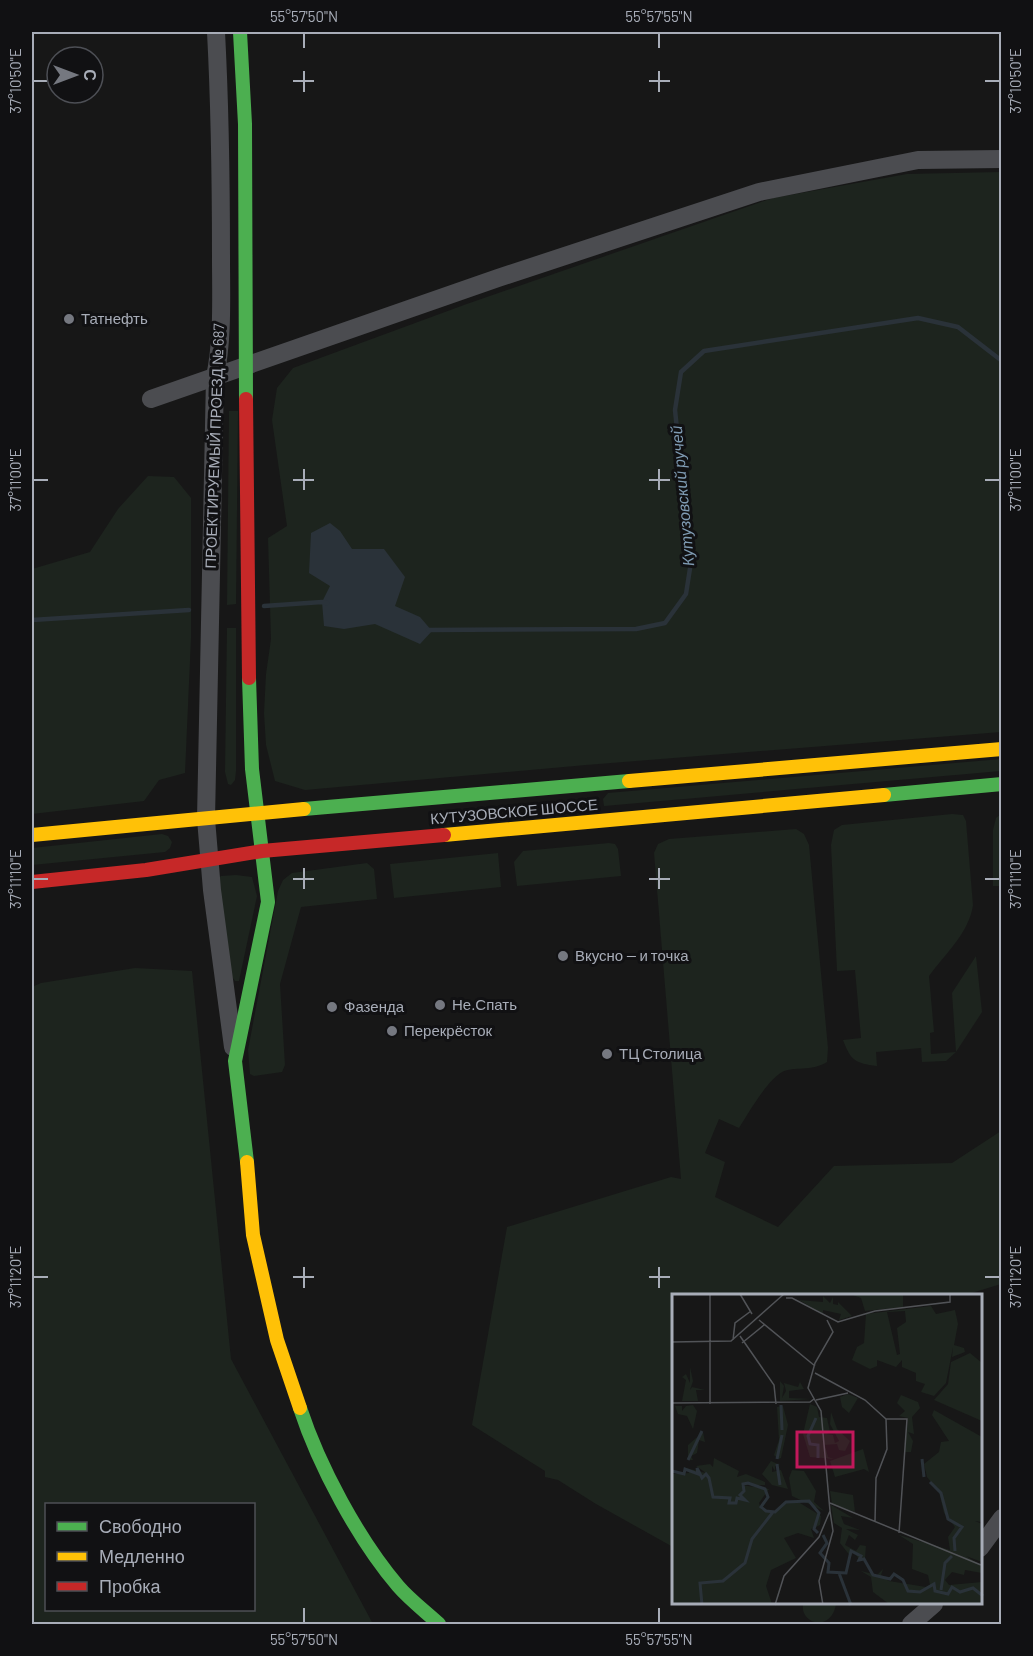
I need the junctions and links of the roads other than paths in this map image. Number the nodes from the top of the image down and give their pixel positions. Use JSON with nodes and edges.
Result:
{"nodes":[{"id":1,"x":216,"y":32,"type":"edge"},
{"id":2,"x":240,"y":32,"type":"edge"},
{"id":3,"x":1002,"y":159,"type":"edge"},
{"id":4,"x":246,"y":365,"type":"junction"},
{"id":5,"x":214,"y":377,"type":"junction"},
{"id":6,"x":151,"y":399,"type":"dead end"},
{"id":7,"x":1002,"y":749,"type":"edge"},
{"id":8,"x":1002,"y":784,"type":"edge"},
{"id":9,"x":256,"y":814,"type":"junction"},
{"id":10,"x":206,"y":819,"type":"junction"},
{"id":11,"x":32,"y":835,"type":"edge"},
{"id":12,"x":262,"y":851,"type":"junction"},
{"id":13,"x":209,"y":860,"type":"junction"},
{"id":14,"x":32,"y":882,"type":"edge"},
{"id":15,"x":235,"y":1060,"type":"junction"},
{"id":16,"x":1002,"y":1518,"type":"edge"},
{"id":17,"x":982,"y":1547,"type":"edge"},
{"id":18,"x":933,"y":1605,"type":"edge"},
{"id":19,"x":439,"y":1624,"type":"edge"},
{"id":20,"x":911,"y":1624,"type":"edge"}],
"edges":[{"from":1,"to":5,"type":"street","name":"ПРОЕКТИРУЕМЫЙ ПРОЕЗД № 687"},
{"from":2,"to":4,"type":"main road","name":"ПРОЕКТИРУЕМЫЙ ПРОЕЗД № 687"},
{"from":3,"to":4,"type":"street"},
{"from":4,"to":5,"type":"street"},
{"from":4,"to":9,"type":"main road","name":"ПРОЕКТИРУЕМЫЙ ПРОЕЗД № 687"},
{"from":5,"to":6,"type":"street"},
{"from":5,"to":10,"type":"street","name":"ПРОЕКТИРУЕМЫЙ ПРОЕЗД № 687"},
{"from":7,"to":9,"type":"main road","name":"КУТУЗОВСКОЕ ШОССЕ"},
{"from":8,"to":12,"type":"main road","name":"КУТУЗОВСКОЕ ШОССЕ"},
{"from":9,"to":10,"type":"main road","name":"КУТУЗОВСКОЕ ШОССЕ"},
{"from":9,"to":12,"type":"main road","name":"ПРОЕКТИРУЕМЫЙ ПРОЕЗД № 687"},
{"from":10,"to":11,"type":"main road","name":"КУТУЗОВСКОЕ ШОССЕ"},
{"from":10,"to":13,"type":"street","name":"ПРОЕКТИРУЕМЫЙ ПРОЕЗД № 687"},
{"from":12,"to":13,"type":"main road","name":"КУТУЗОВСКОЕ ШОССЕ"},
{"from":12,"to":15,"type":"main road","name":"ПРОЕКТИРУЕМЫЙ ПРОЕЗД № 687"},
{"from":13,"to":14,"type":"main road","name":"КУТУЗОВСКОЕ ШОССЕ"},
{"from":13,"to":15,"type":"street","name":"ПРОЕКТИРУЕМЫЙ ПРОЕЗД № 687"},
{"from":15,"to":19,"type":"main road","name":"ПРОЕКТИРУЕМЫЙ ПРОЕЗД № 687"},
{"from":16,"to":17,"type":"street"},
{"from":18,"to":20,"type":"street"}]}
